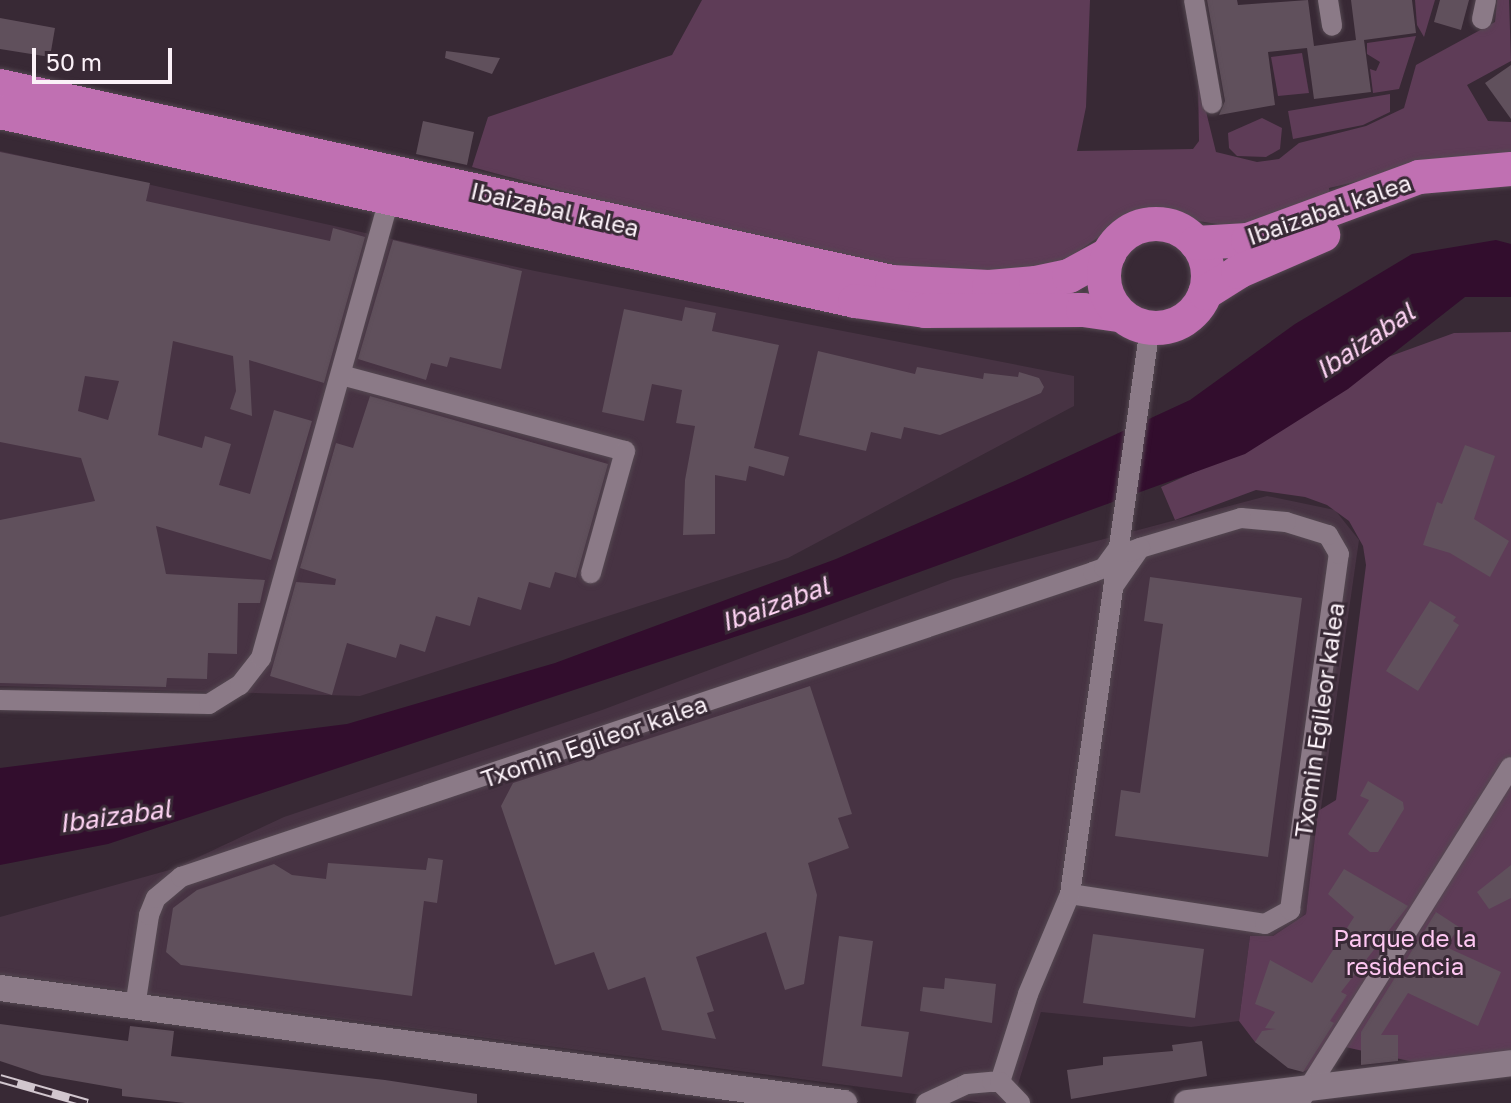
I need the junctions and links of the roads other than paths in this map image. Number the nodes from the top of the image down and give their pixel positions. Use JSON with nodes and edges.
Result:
{"nodes":[{"id":1,"x":1194,"y":0,"type":"edge"},
{"id":2,"x":1328,"y":0,"type":"edge"},
{"id":3,"x":1332,"y":26,"type":"dead end"},
{"id":4,"x":0,"y":86,"type":"edge"},
{"id":5,"x":1212,"y":103,"type":"dead end"},
{"id":6,"x":0,"y":112,"type":"edge"},
{"id":7,"x":1511,"y":169,"type":"edge"},
{"id":8,"x":1511,"y":189,"type":"edge"},
{"id":9,"x":390,"y":196,"type":"junction"},
{"id":10,"x":1196,"y":243,"type":"junction"},
{"id":11,"x":1109,"y":254,"type":"junction"},
{"id":12,"x":1205,"y":293,"type":"junction"},
{"id":13,"x":1126,"y":318,"type":"junction"},
{"id":14,"x":341,"y":375,"type":"junction"},
{"id":15,"x":1119,"y":547,"type":"junction"},
{"id":16,"x":1140,"y":548,"type":"junction"},
{"id":17,"x":591,"y":573,"type":"dead end"},
{"id":18,"x":1074,"y":579,"type":"junction"},
{"id":19,"x":1115,"y":581,"type":"junction"},
{"id":20,"x":0,"y":700,"type":"edge"},
{"id":21,"x":1510,"y":772,"type":"edge"},
{"id":22,"x":1070,"y":894,"type":"junction"},
{"id":23,"x":0,"y":988,"type":"edge"},
{"id":24,"x":135,"y":1007,"type":"junction"},
{"id":25,"x":1511,"y":1063,"type":"edge"},
{"id":26,"x":1000,"y":1082,"type":"junction"},
{"id":27,"x":1303,"y":1096,"type":"edge"},
{"id":28,"x":844,"y":1103,"type":"edge"},
{"id":29,"x":926,"y":1103,"type":"edge"},
{"id":30,"x":1020,"y":1103,"type":"edge"},
{"id":31,"x":1187,"y":1103,"type":"edge"}],
"edges":[{"from":1,"to":5,"type":"street"},
{"from":2,"to":3,"type":"street"},
{"from":4,"to":11,"type":"highway","name":"Ibaizabal kalea"},
{"from":6,"to":9,"type":"highway","name":"Ibaizabal kalea"},
{"from":7,"to":10,"type":"highway","name":"Ibaizabal kalea"},
{"from":8,"to":12,"type":"highway","name":"Ibaizabal kalea"},
{"from":9,"to":13,"type":"highway","name":"Ibaizabal kalea"},
{"from":9,"to":14,"type":"street"},
{"from":10,"to":11,"type":"highway"},
{"from":10,"to":12,"type":"highway"},
{"from":11,"to":13,"type":"highway"},
{"from":12,"to":13,"type":"highway"},
{"from":13,"to":15,"type":"street"},
{"from":14,"to":17,"type":"street"},
{"from":14,"to":20,"type":"street"},
{"from":15,"to":16,"type":"street"},
{"from":15,"to":18,"type":"street","name":"Txomin Egileor kalea"},
{"from":15,"to":19,"type":"street"},
{"from":16,"to":19,"type":"street"},
{"from":16,"to":22,"type":"street","name":"Txomin Egileor kalea"},
{"from":18,"to":19,"type":"street"},
{"from":18,"to":24,"type":"street","name":"Txomin Egileor kalea"},
{"from":19,"to":22,"type":"street"},
{"from":21,"to":27,"type":"street"},
{"from":22,"to":26,"type":"street"},
{"from":23,"to":24,"type":"street"},
{"from":24,"to":28,"type":"street"},
{"from":25,"to":27,"type":"street"},
{"from":26,"to":29,"type":"street"},
{"from":26,"to":30,"type":"street"},
{"from":27,"to":31,"type":"street"}]}
